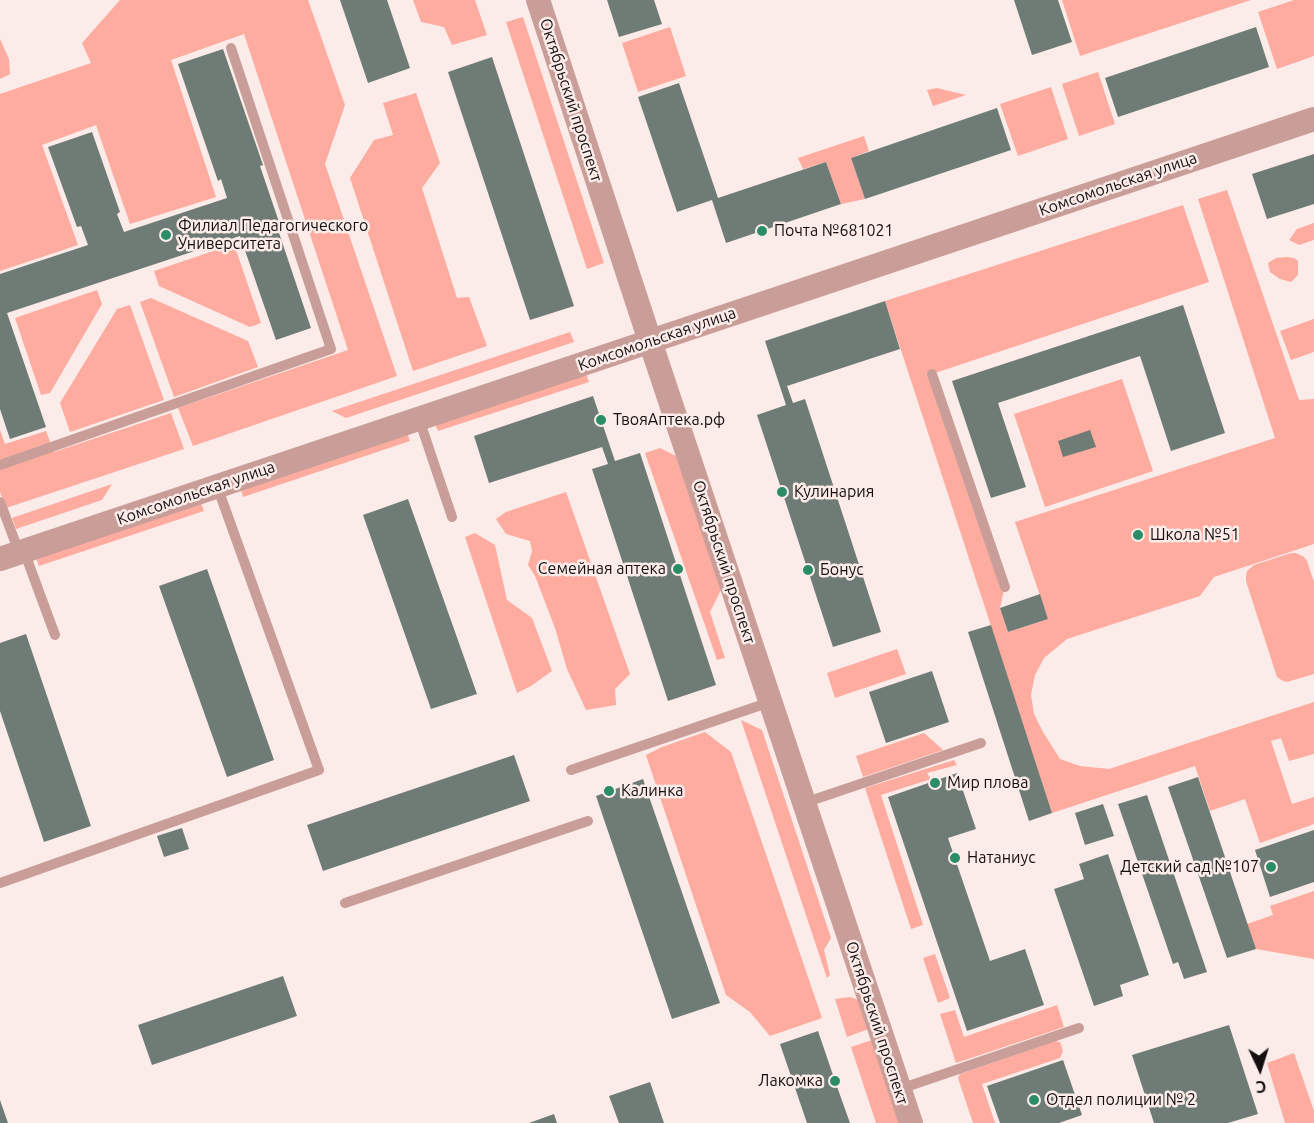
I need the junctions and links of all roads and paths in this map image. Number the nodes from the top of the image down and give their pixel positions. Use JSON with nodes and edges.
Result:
{"nodes":[{"id":1,"x":538,"y":0,"type":"edge"},
{"id":2,"x":231,"y":48,"type":"dead end"},
{"id":3,"x":1314,"y":119,"type":"edge"},
{"id":4,"x":650,"y":341,"type":"junction"},
{"id":5,"x":932,"y":374,"type":"dead end"},
{"id":6,"x":419,"y":419,"type":"junction"},
{"id":7,"x":0,"y":465,"type":"edge"},
{"id":8,"x":217,"y":486,"type":"junction"},
{"id":9,"x":0,"y":501,"type":"edge"},
{"id":10,"x":452,"y":517,"type":"dead end"},
{"id":11,"x":14,"y":554,"type":"edge"},
{"id":12,"x":1005,"y":586,"type":"dead end"},
{"id":13,"x":54,"y":635,"type":"dead end"},
{"id":14,"x":770,"y":702,"type":"junction"},
{"id":15,"x":981,"y":743,"type":"dead end"},
{"id":16,"x":571,"y":770,"type":"dead end"},
{"id":17,"x":804,"y":803,"type":"junction"},
{"id":18,"x":588,"y":821,"type":"dead end"},
{"id":19,"x":0,"y":883,"type":"edge"},
{"id":20,"x":345,"y":903,"type":"dead end"},
{"id":21,"x":1079,"y":1028,"type":"dead end"},
{"id":22,"x":899,"y":1089,"type":"junction"},
{"id":23,"x":910,"y":1123,"type":"edge"}],
"edges":[{"from":1,"to":4,"type":"street","name":"Октябрьский проспект"},
{"from":2,"to":7,"type":"lane"},
{"from":3,"to":4,"type":"street","name":"Комсомольская улица"},
{"from":4,"to":6,"type":"street","name":"Комсомольская улица"},
{"from":4,"to":14,"type":"street","name":"Октябрьский проспект"},
{"from":5,"to":12,"type":"lane"},
{"from":6,"to":8,"type":"street","name":"Комсомольская улица"},
{"from":6,"to":10,"type":"lane"},
{"from":8,"to":11,"type":"street","name":"Комсомольская улица"},
{"from":8,"to":19,"type":"lane"},
{"from":9,"to":11,"type":"lane"},
{"from":11,"to":13,"type":"lane"},
{"from":14,"to":16,"type":"lane"},
{"from":14,"to":17,"type":"street","name":"Октябрьский проспект"},
{"from":15,"to":17,"type":"lane"},
{"from":17,"to":22,"type":"street","name":"Октябрьский проспект"},
{"from":18,"to":20,"type":"lane"},
{"from":21,"to":22,"type":"lane"},
{"from":22,"to":23,"type":"street","name":"Октябрьский проспект"}]}
